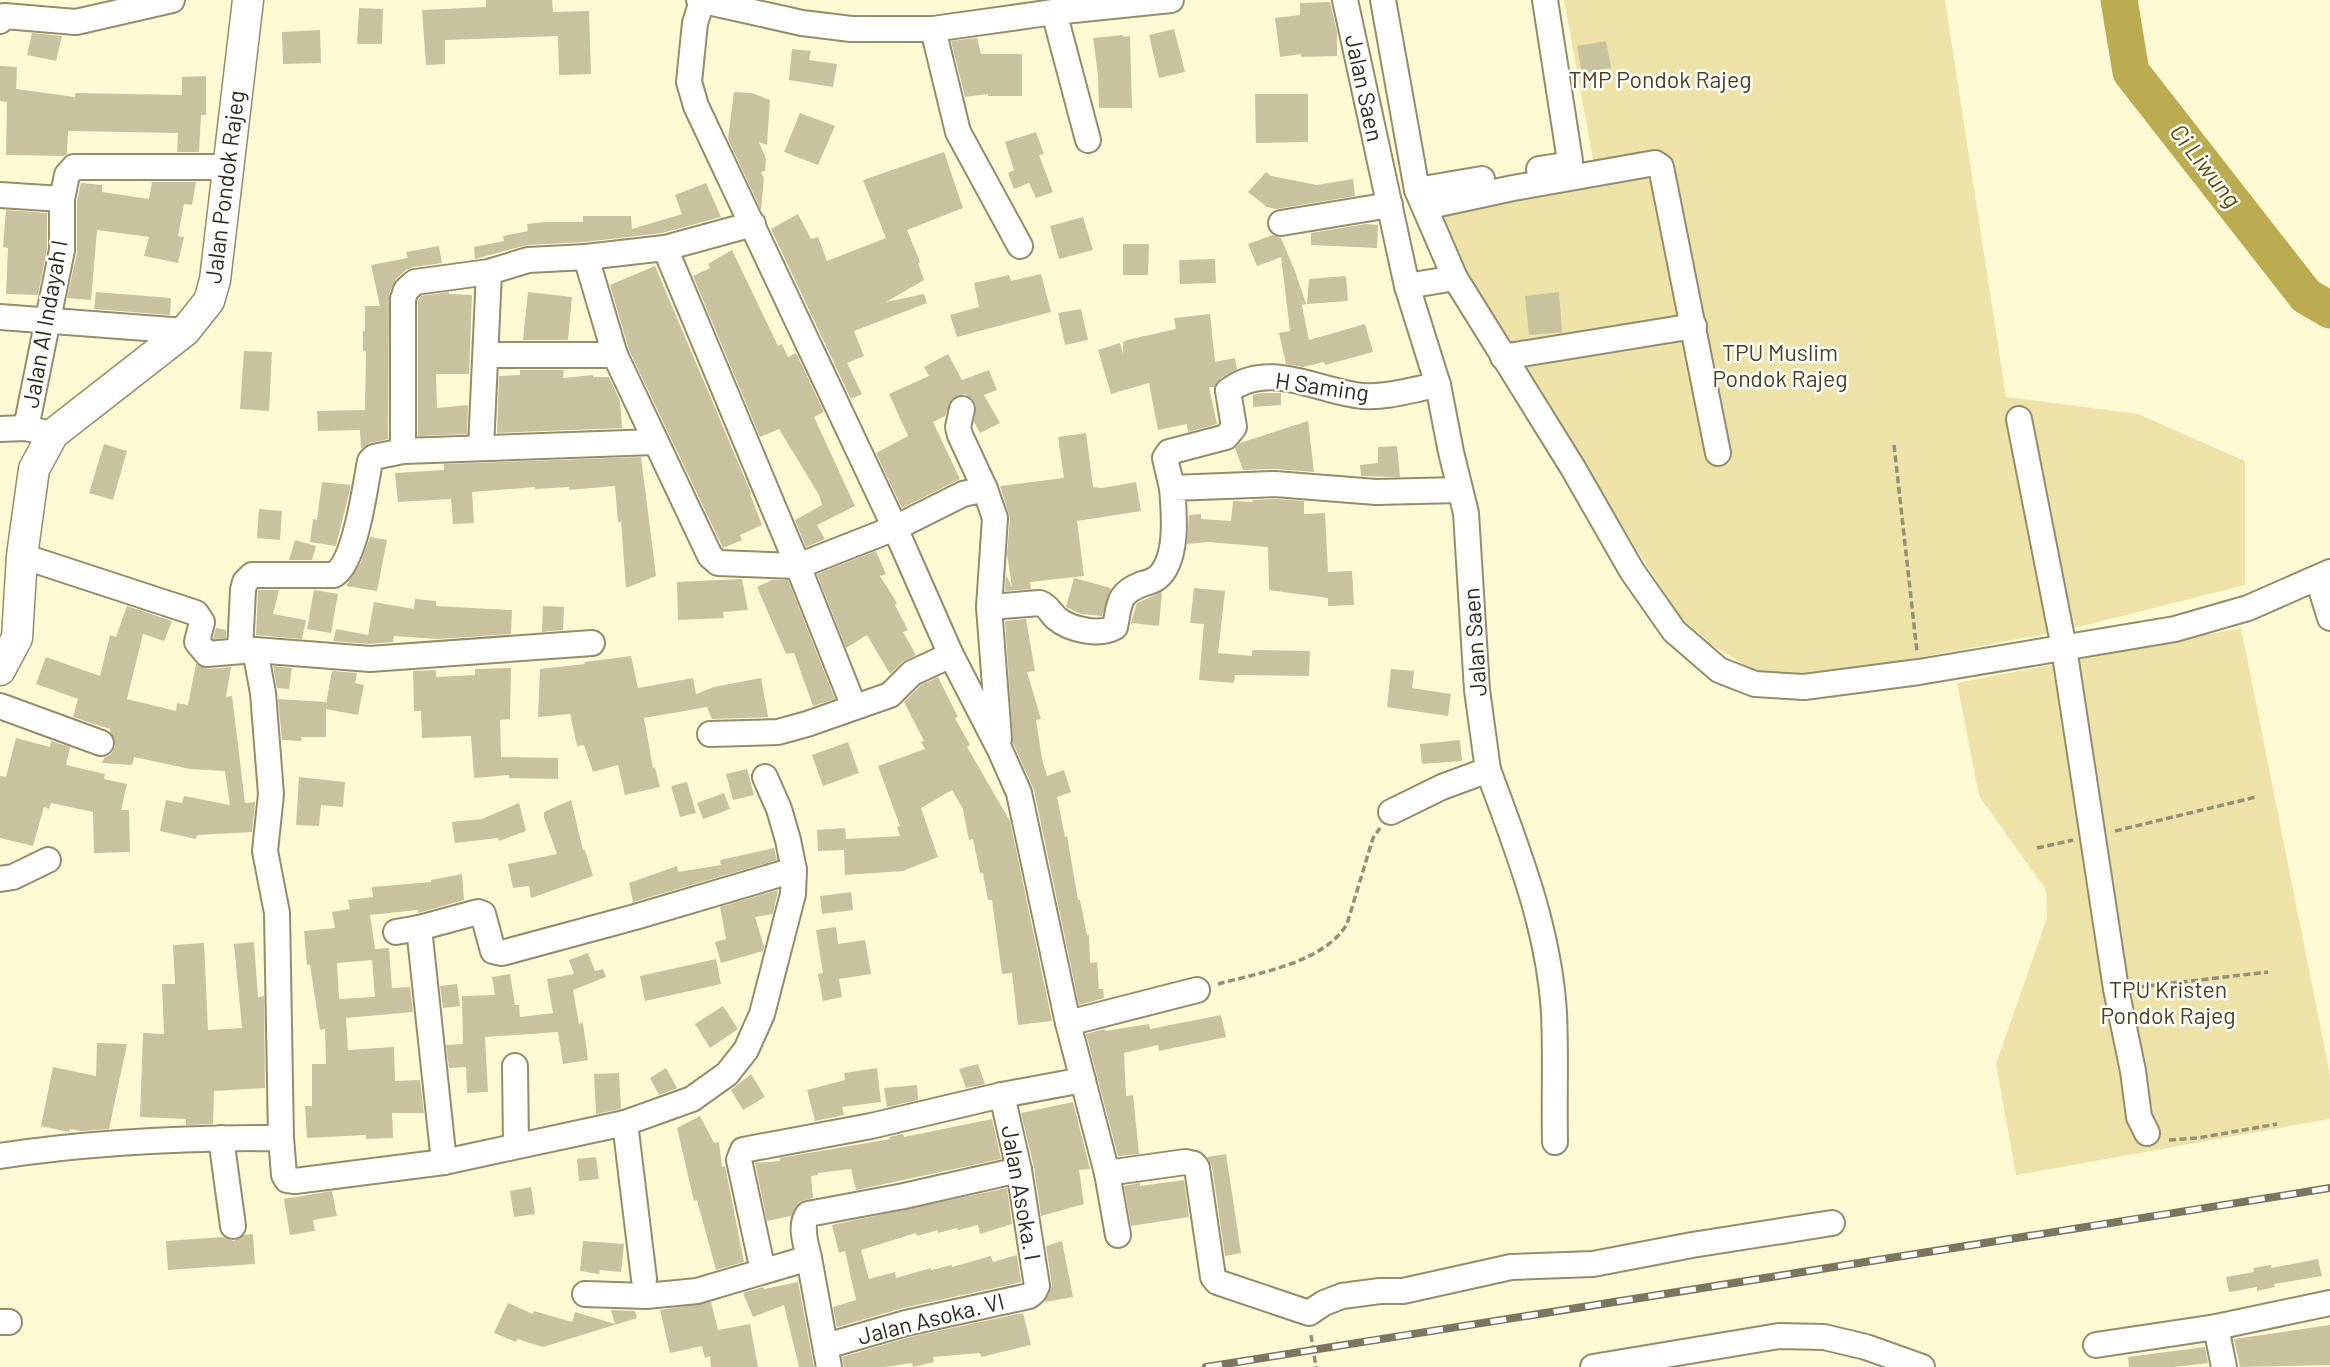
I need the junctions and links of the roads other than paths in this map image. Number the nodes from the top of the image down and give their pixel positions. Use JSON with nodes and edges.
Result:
{"nodes":[{"id":1,"x":172,"y":0,"type":"edge"},
{"id":2,"x":248,"y":0,"type":"edge"},
{"id":3,"x":1171,"y":0,"type":"edge"},
{"id":4,"x":1345,"y":0,"type":"edge"},
{"id":5,"x":1384,"y":0,"type":"edge"},
{"id":6,"x":1545,"y":0,"type":"edge"},
{"id":7,"x":1109,"y":4,"type":"edge"},
{"id":8,"x":705,"y":7,"type":"edge"},
{"id":9,"x":1054,"y":12,"type":"junction"},
{"id":10,"x":1,"y":17,"type":"edge"},
{"id":11,"x":933,"y":29,"type":"junction"},
{"id":12,"x":1088,"y":140,"type":"dead end"},
{"id":13,"x":228,"y":167,"type":"junction"},
{"id":14,"x":0,"y":195,"type":"edge"},
{"id":15,"x":1421,"y":198,"type":"junction"},
{"id":16,"x":62,"y":199,"type":"junction"},
{"id":17,"x":1390,"y":205,"type":"junction"},
{"id":18,"x":1282,"y":223,"type":"dead end"},
{"id":19,"x":753,"y":224,"type":"junction"},
{"id":20,"x":1020,"y":246,"type":"dead end"},
{"id":21,"x":665,"y":248,"type":"junction"},
{"id":22,"x":586,"y":257,"type":"junction"},
{"id":23,"x":489,"y":272,"type":"junction"},
{"id":24,"x":1452,"y":279,"type":"junction"},
{"id":25,"x":1410,"y":286,"type":"junction"},
{"id":26,"x":0,"y":317,"type":"edge"},
{"id":27,"x":49,"y":322,"type":"junction"},
{"id":28,"x":1694,"y":326,"type":"junction"},
{"id":29,"x":185,"y":331,"type":"junction"},
{"id":30,"x":486,"y":355,"type":"junction"},
{"id":31,"x":615,"y":355,"type":"junction"},
{"id":32,"x":1503,"y":357,"type":"junction"},
{"id":33,"x":1438,"y":386,"type":"junction"},
{"id":34,"x":962,"y":409,"type":"dead end"},
{"id":35,"x":2019,"y":419,"type":"dead end"},
{"id":36,"x":0,"y":429,"type":"edge"},
{"id":37,"x":40,"y":431,"type":"junction"},
{"id":38,"x":656,"y":442,"type":"junction"},
{"id":39,"x":481,"y":448,"type":"junction"},
{"id":40,"x":403,"y":451,"type":"junction"},
{"id":41,"x":1718,"y":453,"type":"dead end"},
{"id":42,"x":1172,"y":488,"type":"junction"},
{"id":43,"x":985,"y":489,"type":"junction"},
{"id":44,"x":1460,"y":490,"type":"junction"},
{"id":45,"x":895,"y":528,"type":"junction"},
{"id":46,"x":22,"y":556,"type":"junction"},
{"id":47,"x":798,"y":566,"type":"junction"},
{"id":48,"x":2324,"y":575,"type":"edge"},
{"id":49,"x":989,"y":607,"type":"junction"},
{"id":50,"x":2330,"y":618,"type":"edge"},
{"id":51,"x":592,"y":643,"type":"dead end"},
{"id":52,"x":2064,"y":648,"type":"junction"},
{"id":53,"x":248,"y":651,"type":"junction"},
{"id":54,"x":951,"y":655,"type":"junction"},
{"id":55,"x":0,"y":670,"type":"edge"},
{"id":56,"x":0,"y":706,"type":"edge"},
{"id":57,"x":854,"y":707,"type":"junction"},
{"id":58,"x":710,"y":734,"type":"dead end"},
{"id":59,"x":102,"y":743,"type":"dead end"},
{"id":60,"x":1000,"y":750,"type":"junction"},
{"id":61,"x":1488,"y":770,"type":"junction"},
{"id":62,"x":765,"y":777,"type":"dead end"},
{"id":63,"x":1391,"y":812,"type":"road end"},
{"id":64,"x":48,"y":860,"type":"dead end"},
{"id":65,"x":794,"y":870,"type":"junction"},
{"id":66,"x":0,"y":879,"type":"edge"},
{"id":67,"x":1197,"y":990,"type":"road end"},
{"id":68,"x":1068,"y":1023,"type":"junction"},
{"id":69,"x":515,"y":1066,"type":"dead end"},
{"id":70,"x":1083,"y":1080,"type":"junction"},
{"id":71,"x":1002,"y":1095,"type":"junction"},
{"id":72,"x":625,"y":1123,"type":"junction"},
{"id":73,"x":2147,"y":1133,"type":"road end"},
{"id":74,"x":221,"y":1138,"type":"junction"},
{"id":75,"x":281,"y":1138,"type":"junction"},
{"id":76,"x":1555,"y":1142,"type":"dead end"},
{"id":77,"x":516,"y":1145,"type":"junction"},
{"id":78,"x":0,"y":1156,"type":"edge"},
{"id":79,"x":444,"y":1162,"type":"junction"},
{"id":80,"x":1019,"y":1170,"type":"junction"},
{"id":81,"x":1107,"y":1173,"type":"junction"},
{"id":82,"x":1832,"y":1223,"type":"dead end"},
{"id":83,"x":233,"y":1226,"type":"dead end"},
{"id":84,"x":1118,"y":1235,"type":"dead end"},
{"id":85,"x":808,"y":1258,"type":"junction"},
{"id":86,"x":763,"y":1271,"type":"junction"},
{"id":87,"x":644,"y":1279,"type":"dead end"},
{"id":88,"x":1034,"y":1292,"type":"joint"},
{"id":89,"x":585,"y":1294,"type":"dead end"},
{"id":90,"x":2330,"y":1303,"type":"edge"},
{"id":91,"x":2216,"y":1327,"type":"junction"},
{"id":92,"x":2096,"y":1345,"type":"dead end"},
{"id":93,"x":828,"y":1356,"type":"edge"},
{"id":94,"x":1593,"y":1367,"type":"edge"},
{"id":95,"x":1922,"y":1367,"type":"edge"},
{"id":96,"x":2224,"y":1367,"type":"edge"}],
"edges":[{"from":1,"to":10,"type":"street"},
{"from":2,"to":13,"type":"main road","name":"Jalan Pondok Rajeg"},
{"from":3,"to":7,"type":"street"},
{"from":4,"to":17,"type":"street","name":"Jalan Saen"},
{"from":5,"to":15,"type":"street"},
{"from":6,"to":15,"type":"street"},
{"from":7,"to":9,"type":"street"},
{"from":8,"to":11,"type":"street"},
{"from":8,"to":19,"type":"street"},
{"from":9,"to":11,"type":"street"},
{"from":9,"to":12,"type":"street"},
{"from":11,"to":20,"type":"street"},
{"from":13,"to":16,"type":"street","name":"Jalan Al Indayah I"},
{"from":13,"to":29,"type":"main road","name":"Jalan Pondok Rajeg"},
{"from":14,"to":16,"type":"street"},
{"from":15,"to":24,"type":"street"},
{"from":15,"to":28,"type":"street"},
{"from":16,"to":27,"type":"street","name":"Jalan Al Indayah I"},
{"from":17,"to":18,"type":"street"},
{"from":17,"to":25,"type":"street","name":"Jalan Saen"},
{"from":19,"to":21,"type":"street"},
{"from":19,"to":45,"type":"street"},
{"from":21,"to":22,"type":"street"},
{"from":21,"to":47,"type":"street"},
{"from":22,"to":23,"type":"street"},
{"from":22,"to":31,"type":"street"},
{"from":23,"to":30,"type":"street"},
{"from":23,"to":40,"type":"street"},
{"from":24,"to":25,"type":"street"},
{"from":24,"to":32,"type":"street"},
{"from":25,"to":33,"type":"street","name":"Jalan Saen"},
{"from":26,"to":27,"type":"street"},
{"from":27,"to":29,"type":"street"},
{"from":27,"to":37,"type":"street","name":"Jalan Al Indayah I"},
{"from":28,"to":32,"type":"street"},
{"from":28,"to":41,"type":"street"},
{"from":29,"to":37,"type":"main road","name":"Jalan Pondok Rajeg"},
{"from":30,"to":31,"type":"street"},
{"from":30,"to":39,"type":"street"},
{"from":31,"to":38,"type":"street"},
{"from":32,"to":52,"type":"street"},
{"from":33,"to":42,"type":"street","name":"H Saming"},
{"from":33,"to":44,"type":"street","name":"Jalan Saen"},
{"from":34,"to":43,"type":"street"},
{"from":35,"to":52,"type":"street"},
{"from":36,"to":37,"type":"street"},
{"from":37,"to":46,"type":"main road","name":"Jalan Pondok Rajeg"},
{"from":38,"to":39,"type":"street"},
{"from":38,"to":47,"type":"street"},
{"from":39,"to":40,"type":"street"},
{"from":40,"to":53,"type":"street"},
{"from":42,"to":44,"type":"street"},
{"from":42,"to":49,"type":"street","name":"H Saming"},
{"from":43,"to":45,"type":"street"},
{"from":43,"to":49,"type":"street"},
{"from":44,"to":61,"type":"street","name":"Jalan Saen"},
{"from":45,"to":47,"type":"street"},
{"from":45,"to":54,"type":"street"},
{"from":46,"to":53,"type":"street"},
{"from":46,"to":55,"type":"main road","name":"Jalan Pondok Rajeg"},
{"from":47,"to":57,"type":"street"},
{"from":48,"to":50,"type":"street"},
{"from":48,"to":52,"type":"street"},
{"from":49,"to":60,"type":"street"},
{"from":51,"to":53,"type":"street"},
{"from":52,"to":73,"type":"street"},
{"from":53,"to":75,"type":"street"},
{"from":54,"to":57,"type":"street"},
{"from":54,"to":60,"type":"street"},
{"from":56,"to":59,"type":"street"},
{"from":57,"to":58,"type":"street"},
{"from":60,"to":68,"type":"street"},
{"from":61,"to":63,"type":"street"},
{"from":61,"to":76,"type":"street","name":"Jalan Saen"},
{"from":62,"to":65,"type":"street"},
{"from":64,"to":66,"type":"street"},
{"from":65,"to":72,"type":"street"},
{"from":65,"to":79,"type":"street"},
{"from":67,"to":68,"type":"street"},
{"from":68,"to":70,"type":"street"},
{"from":69,"to":77,"type":"street"},
{"from":70,"to":71,"type":"street"},
{"from":70,"to":81,"type":"street"},
{"from":71,"to":80,"type":"street","name":"Jalan Asoka. I"},
{"from":71,"to":86,"type":"street"},
{"from":72,"to":77,"type":"street"},
{"from":72,"to":87,"type":"street"},
{"from":74,"to":75,"type":"street"},
{"from":74,"to":78,"type":"street"},
{"from":74,"to":83,"type":"street"},
{"from":75,"to":79,"type":"street"},
{"from":77,"to":79,"type":"street"},
{"from":80,"to":85,"type":"street"},
{"from":80,"to":88,"type":"street","name":"Jalan Asoka. I"},
{"from":81,"to":82,"type":"street"},
{"from":81,"to":84,"type":"street"},
{"from":85,"to":86,"type":"street"},
{"from":85,"to":93,"type":"street"},
{"from":86,"to":89,"type":"street"},
{"from":88,"to":93,"type":"street","name":"Jalan Asoka. VI"},
{"from":90,"to":91,"type":"street"},
{"from":91,"to":92,"type":"street"},
{"from":91,"to":96,"type":"street"},
{"from":94,"to":95,"type":"street"}]}
